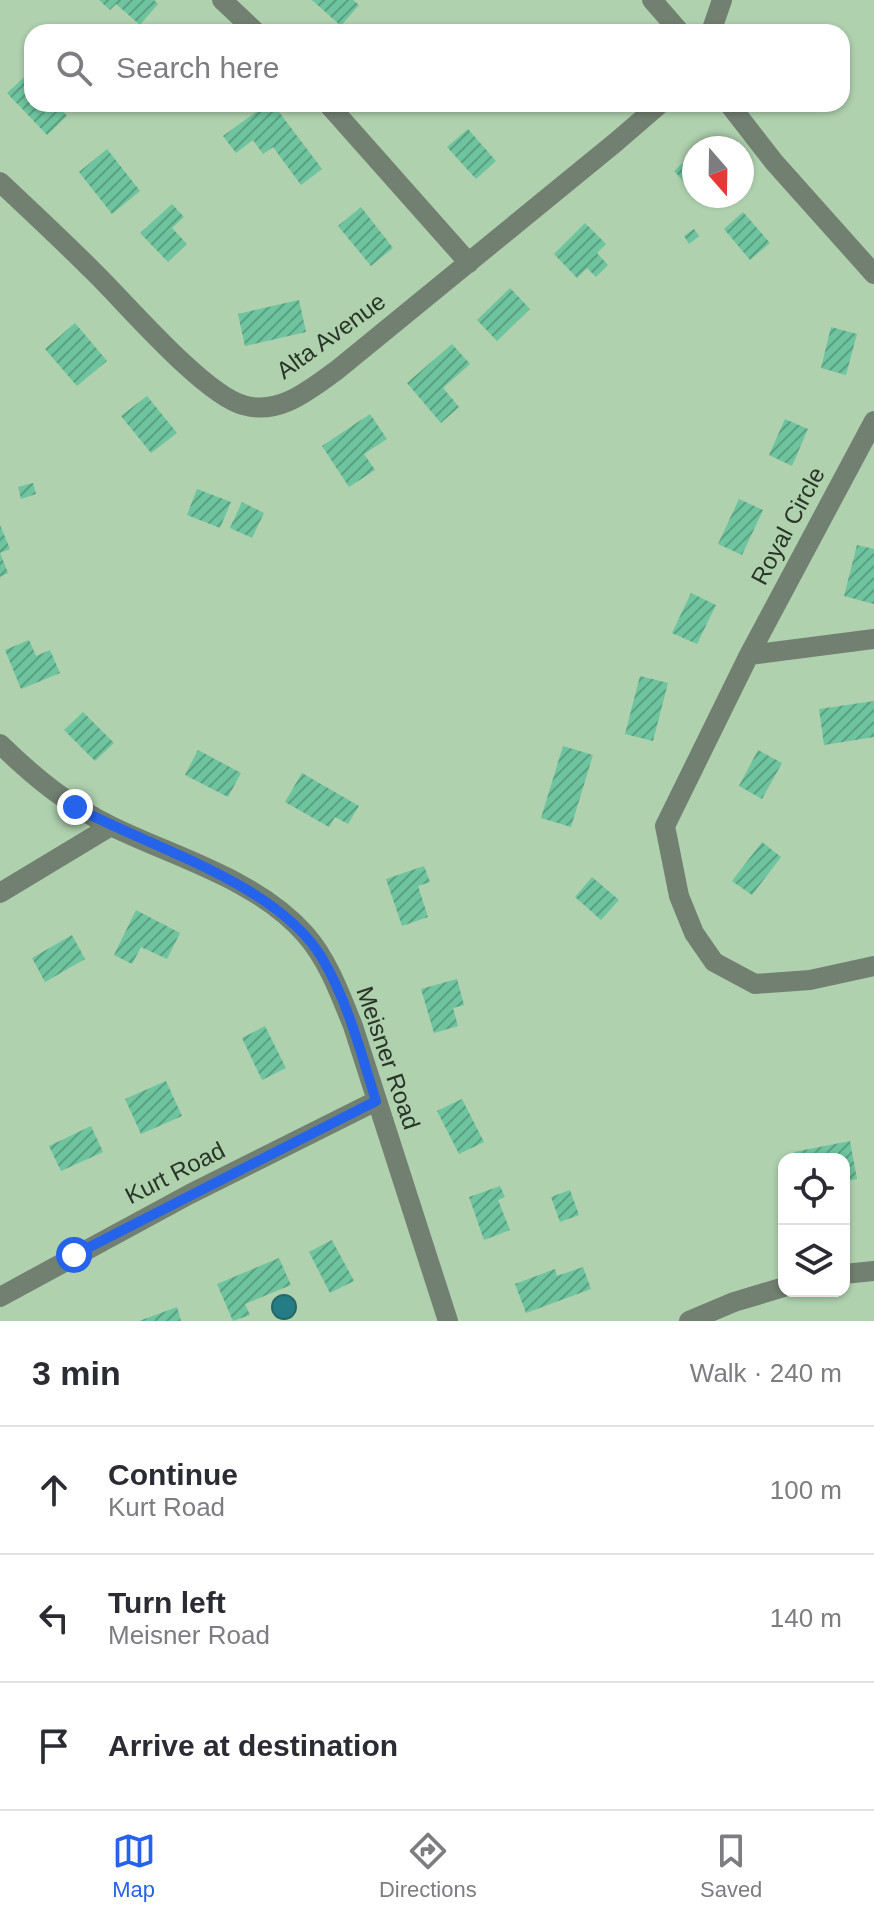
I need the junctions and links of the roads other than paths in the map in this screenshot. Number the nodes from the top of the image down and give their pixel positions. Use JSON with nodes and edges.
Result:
{"nodes":[{"id":1,"x":222,"y":0,"type":"edge"},
{"id":2,"x":652,"y":0,"type":"edge"},
{"id":3,"x":722,"y":0,"type":"edge"},
{"id":4,"x":248,"y":24,"type":"edge"},
{"id":5,"x":673,"y":24,"type":"edge"},
{"id":6,"x":714,"y":24,"type":"edge"},
{"id":7,"x":335,"y":112,"type":"edge"},
{"id":8,"x":650,"y":112,"type":"edge"},
{"id":9,"x":735,"y":112,"type":"edge"},
{"id":10,"x":0,"y":182,"type":"edge"},
{"id":11,"x":469,"y":263,"type":"junction"},
{"id":12,"x":874,"y":274,"type":"edge"},
{"id":13,"x":874,"y":421,"type":"edge"},
{"id":14,"x":874,"y":639,"type":"edge"},
{"id":15,"x":749,"y":655,"type":"junction"},
{"id":16,"x":0,"y":744,"type":"edge"},
{"id":17,"x":111,"y":826,"type":"junction"},
{"id":18,"x":0,"y":893,"type":"edge"},
{"id":19,"x":874,"y":966,"type":"edge"},
{"id":20,"x":376,"y":1101,"type":"junction"},
{"id":21,"x":874,"y":1271,"type":"edge"},
{"id":22,"x":850,"y":1273,"type":"edge"},
{"id":23,"x":778,"y":1289,"type":"edge"},
{"id":24,"x":0,"y":1297,"type":"edge"},
{"id":25,"x":448,"y":1321,"type":"edge"},
{"id":26,"x":689,"y":1321,"type":"edge"}],
"edges":[{"from":1,"to":4,"type":"street"},
{"from":2,"to":5,"type":"street"},
{"from":3,"to":6,"type":"street"},
{"from":7,"to":11,"type":"street"},
{"from":8,"to":11,"type":"street","name":"Alta Avenue"},
{"from":9,"to":12,"type":"street"},
{"from":10,"to":11,"type":"street","name":"Alta Avenue"},
{"from":13,"to":15,"type":"street","name":"Royal Circle"},
{"from":14,"to":15,"type":"street"},
{"from":15,"to":19,"type":"street","name":"Royal Circle"},
{"from":16,"to":17,"type":"street","name":"Meisner Road"},
{"from":17,"to":18,"type":"street"},
{"from":17,"to":20,"type":"street","name":"Meisner Road"},
{"from":20,"to":24,"type":"street","name":"Kurt Road"},
{"from":20,"to":25,"type":"street","name":"Meisner Road"},
{"from":21,"to":22,"type":"street"},
{"from":23,"to":26,"type":"street"}]}
